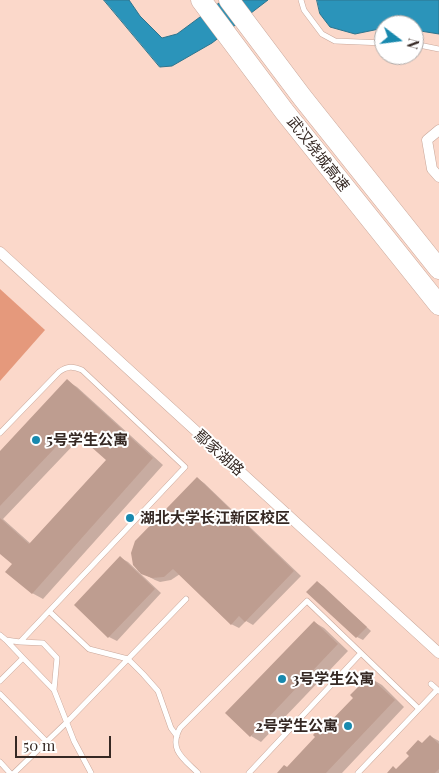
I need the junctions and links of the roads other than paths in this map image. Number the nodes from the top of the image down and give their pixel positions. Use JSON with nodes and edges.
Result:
{"nodes":[{"id":1,"x":201,"y":0,"type":"edge"},
{"id":2,"x":229,"y":0,"type":"edge"},
{"id":3,"x":301,"y":0,"type":"edge"},
{"id":4,"x":374,"y":43,"type":"edge"},
{"id":5,"x":424,"y":46,"type":"edge"},
{"id":6,"x":439,"y":49,"type":"edge"},
{"id":7,"x":439,"y":130,"type":"edge"},
{"id":8,"x":439,"y":177,"type":"edge"},
{"id":9,"x":0,"y":252,"type":"edge"},
{"id":10,"x":439,"y":269,"type":"edge"},
{"id":11,"x":439,"y":305,"type":"edge"},
{"id":12,"x":0,"y":433,"type":"edge"},
{"id":13,"x":186,"y":599,"type":"dead end"},
{"id":14,"x":50,"y":612,"type":"junction"},
{"id":15,"x":0,"y":635,"type":"edge"},
{"id":16,"x":6,"y":640,"type":"junction"},
{"id":17,"x":20,"y":642,"type":"junction"},
{"id":18,"x":361,"y":653,"type":"junction"},
{"id":19,"x":439,"y":653,"type":"edge"},
{"id":20,"x":23,"y":658,"type":"junction"},
{"id":21,"x":128,"y":659,"type":"junction"},
{"id":22,"x":0,"y":680,"type":"edge"},
{"id":23,"x":431,"y":684,"type":"dead end"},
{"id":24,"x":54,"y":690,"type":"junction"},
{"id":25,"x":438,"y":690,"type":"edge"},
{"id":26,"x":0,"y":694,"type":"edge"},
{"id":27,"x":419,"y":709,"type":"junction"},
{"id":28,"x":67,"y":722,"type":"junction"},
{"id":29,"x":177,"y":736,"type":"junction"},
{"id":30,"x":46,"y":741,"type":"junction"},
{"id":31,"x":0,"y":762,"type":"edge"},
{"id":32,"x":12,"y":773,"type":"edge"},
{"id":33,"x":91,"y":773,"type":"edge"},
{"id":34,"x":198,"y":773,"type":"edge"},
{"id":35,"x":249,"y":773,"type":"edge"},
{"id":36,"x":358,"y":773,"type":"edge"}],
"edges":[{"from":1,"to":11,"type":"highway","name":"武汉绕城高速"},
{"from":2,"to":10,"type":"highway","name":"武汉绕城高速"},
{"from":3,"to":4,"type":"lane"},
{"from":5,"to":6,"type":"lane"},
{"from":7,"to":8,"type":"street"},
{"from":9,"to":19,"type":"street","name":"鄢家湖路"},
{"from":12,"to":14,"type":"lane"},
{"from":13,"to":21,"type":"lane"},
{"from":14,"to":17,"type":"lane"},
{"from":14,"to":21,"type":"lane"},
{"from":15,"to":16,"type":"lane"},
{"from":16,"to":17,"type":"lane"},
{"from":16,"to":20,"type":"lane"},
{"from":17,"to":24,"type":"lane"},
{"from":18,"to":27,"type":"lane"},
{"from":18,"to":29,"type":"lane"},
{"from":18,"to":35,"type":"lane"},
{"from":20,"to":22,"type":"lane"},
{"from":20,"to":24,"type":"lane"},
{"from":21,"to":28,"type":"lane"},
{"from":21,"to":29,"type":"lane"},
{"from":23,"to":25,"type":"lane"},
{"from":24,"to":28,"type":"lane"},
{"from":25,"to":27,"type":"lane"},
{"from":26,"to":30,"type":"lane"},
{"from":27,"to":36,"type":"lane"},
{"from":28,"to":30,"type":"lane"},
{"from":28,"to":33,"type":"lane"},
{"from":29,"to":34,"type":"lane"},
{"from":30,"to":32,"type":"lane"},
{"from":31,"to":32,"type":"lane"}]}
